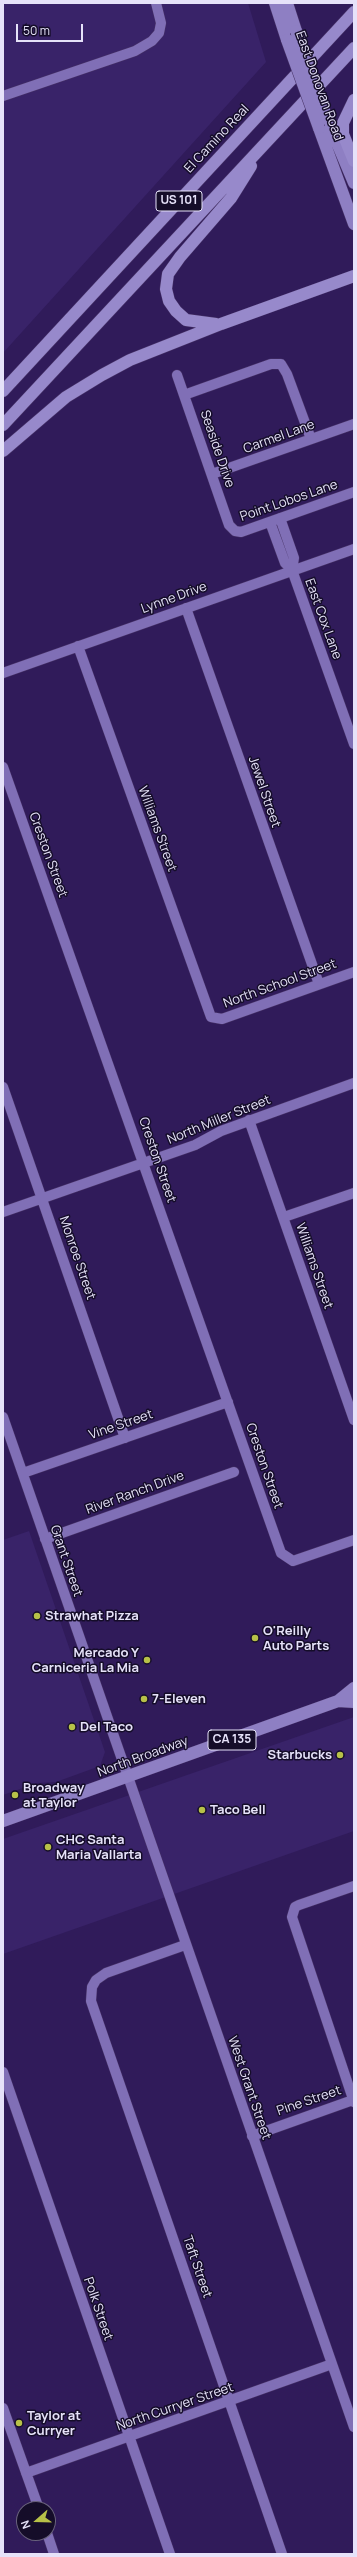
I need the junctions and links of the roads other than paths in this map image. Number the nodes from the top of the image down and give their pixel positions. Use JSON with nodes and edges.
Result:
{"nodes":[{"id":1,"x":156,"y":3,"type":"edge"},
{"id":2,"x":275,"y":3,"type":"edge"},
{"id":3,"x":287,"y":3,"type":"edge"},
{"id":4,"x":354,"y":7,"type":"edge"},
{"id":5,"x":354,"y":12,"type":"edge"},
{"id":6,"x":346,"y":21,"type":"junction"},
{"id":7,"x":292,"y":36,"type":"junction"},
{"id":8,"x":354,"y":48,"type":"edge"},
{"id":9,"x":3,"y":96,"type":"edge"},
{"id":10,"x":354,"y":100,"type":"edge"},
{"id":11,"x":323,"y":124,"type":"junction"},
{"id":12,"x":266,"y":143,"type":"junction"},
{"id":13,"x":354,"y":161,"type":"edge"},
{"id":14,"x":354,"y":183,"type":"edge"},
{"id":15,"x":354,"y":224,"type":"edge"},
{"id":16,"x":354,"y":276,"type":"edge"},
{"id":17,"x":221,"y":324,"type":"junction"},
{"id":18,"x":177,"y":375,"type":"dead end"},
{"id":19,"x":3,"y":391,"type":"edge"},
{"id":20,"x":184,"y":395,"type":"junction"},
{"id":21,"x":354,"y":424,"type":"edge"},
{"id":22,"x":3,"y":425,"type":"edge"},
{"id":23,"x":311,"y":440,"type":"junction"},
{"id":24,"x":3,"y":451,"type":"edge"},
{"id":25,"x":212,"y":474,"type":"junction"},
{"id":26,"x":354,"y":492,"type":"edge"},
{"id":27,"x":275,"y":520,"type":"junction"},
{"id":28,"x":234,"y":530,"type":"joint"},
{"id":29,"x":354,"y":550,"type":"edge"},
{"id":30,"x":292,"y":570,"type":"junction"},
{"id":31,"x":186,"y":608,"type":"junction"},
{"id":32,"x":78,"y":646,"type":"junction"},
{"id":33,"x":3,"y":674,"type":"edge"},
{"id":34,"x":354,"y":744,"type":"edge"},
{"id":35,"x":3,"y":767,"type":"edge"},
{"id":36,"x":354,"y":972,"type":"edge"},
{"id":37,"x":319,"y":984,"type":"junction"},
{"id":38,"x":214,"y":1019,"type":"joint"},
{"id":39,"x":354,"y":1083,"type":"edge"},
{"id":40,"x":3,"y":1087,"type":"edge"},
{"id":41,"x":249,"y":1120,"type":"junction"},
{"id":42,"x":144,"y":1163,"type":"junction"},
{"id":43,"x":354,"y":1193,"type":"edge"},
{"id":44,"x":42,"y":1198,"type":"junction"},
{"id":45,"x":3,"y":1212,"type":"edge"},
{"id":46,"x":284,"y":1217,"type":"junction"},
{"id":47,"x":228,"y":1402,"type":"junction"},
{"id":48,"x":3,"y":1417,"type":"edge"},
{"id":49,"x":354,"y":1420,"type":"edge"},
{"id":50,"x":125,"y":1438,"type":"junction"},
{"id":51,"x":234,"y":1472,"type":"dead end"},
{"id":52,"x":23,"y":1473,"type":"junction"},
{"id":53,"x":45,"y":1539,"type":"junction"},
{"id":54,"x":354,"y":1540,"type":"edge"},
{"id":55,"x":354,"y":1688,"type":"edge"},
{"id":56,"x":338,"y":1702,"type":"junction"},
{"id":57,"x":354,"y":1702,"type":"edge"},
{"id":58,"x":120,"y":1758,"type":"joint"},
{"id":59,"x":127,"y":1778,"type":"junction"},
{"id":60,"x":3,"y":1821,"type":"edge"},
{"id":61,"x":354,"y":1886,"type":"edge"},
{"id":62,"x":185,"y":1945,"type":"junction"},
{"id":63,"x":3,"y":2072,"type":"edge"},
{"id":64,"x":354,"y":2101,"type":"edge"},
{"id":65,"x":252,"y":2136,"type":"junction"},
{"id":66,"x":332,"y":2364,"type":"junction"},
{"id":67,"x":229,"y":2401,"type":"junction"},
{"id":68,"x":3,"y":2408,"type":"edge"},
{"id":69,"x":354,"y":2427,"type":"edge"},
{"id":70,"x":129,"y":2437,"type":"junction"},
{"id":71,"x":26,"y":2473,"type":"junction"},
{"id":72,"x":35,"y":2501,"type":"edge"},
{"id":73,"x":50,"y":2541,"type":"edge"},
{"id":74,"x":54,"y":2554,"type":"edge"},
{"id":75,"x":170,"y":2554,"type":"edge"},
{"id":76,"x":282,"y":2554,"type":"edge"}],
"edges":[{"from":1,"to":9,"type":"street"},
{"from":2,"to":7,"type":"main road","name":"East Donovan Road"},
{"from":3,"to":7,"type":"main road","name":"East Donovan Road"},
{"from":4,"to":6,"type":"highway"},
{"from":5,"to":6,"type":"highway","name":"El Camino Real","number":"US 101"},
{"from":6,"to":19,"type":"highway","name":"El Camino Real","number":"US 101"},
{"from":7,"to":11,"type":"main road","name":"East Donovan Road","bridge":true},
{"from":8,"to":12,"type":"highway","number":"US 101"},
{"from":10,"to":13,"type":"highway"},
{"from":11,"to":14,"type":"main road","name":"East Donovan Road"},
{"from":11,"to":15,"type":"main road","name":"East Donovan Road"},
{"from":12,"to":17,"type":"highway"},
{"from":12,"to":22,"type":"highway","number":"US 101"},
{"from":16,"to":17,"type":"highway"},
{"from":17,"to":24,"type":"highway"},
{"from":18,"to":20,"type":"street","name":"Seaside Drive"},
{"from":20,"to":23,"type":"street"},
{"from":20,"to":25,"type":"street","name":"Seaside Drive"},
{"from":21,"to":23,"type":"street","name":"Carmel Lane"},
{"from":23,"to":25,"type":"street","name":"Carmel Lane"},
{"from":25,"to":28,"type":"street","name":"Seaside Drive"},
{"from":26,"to":27,"type":"street","name":"Point Lobos Lane"},
{"from":27,"to":28,"type":"street","name":"Point Lobos Lane"},
{"from":27,"to":30,"type":"street","name":"East Cox Lane"},
{"from":29,"to":30,"type":"street","name":"Lynne Drive"},
{"from":30,"to":31,"type":"street","name":"Lynne Drive"},
{"from":30,"to":34,"type":"street","name":"East Cox Lane"},
{"from":31,"to":32,"type":"street","name":"Lynne Drive"},
{"from":31,"to":37,"type":"street","name":"Jewel Street"},
{"from":32,"to":33,"type":"street","name":"Lynne Drive"},
{"from":32,"to":38,"type":"street","name":"Williams Street"},
{"from":35,"to":42,"type":"street","name":"Creston Street"},
{"from":36,"to":37,"type":"street","name":"North School Street"},
{"from":37,"to":38,"type":"street","name":"North School Street"},
{"from":39,"to":41,"type":"street","name":"North Miller Street"},
{"from":40,"to":44,"type":"street","name":"Monroe Street"},
{"from":41,"to":42,"type":"street","name":"North Miller Street"},
{"from":41,"to":46,"type":"street","name":"Williams Street"},
{"from":42,"to":44,"type":"street","name":"North Miller Street"},
{"from":42,"to":47,"type":"street","name":"Creston Street"},
{"from":43,"to":46,"type":"street"},
{"from":44,"to":45,"type":"street","name":"North Miller Street"},
{"from":44,"to":50,"type":"street","name":"Monroe Street"},
{"from":46,"to":49,"type":"street","name":"Williams Street"},
{"from":47,"to":50,"type":"street","name":"Vine Street"},
{"from":47,"to":54,"type":"street","name":"Creston Street"},
{"from":48,"to":52,"type":"street","name":"Grant Street"},
{"from":50,"to":52,"type":"street","name":"Vine Street"},
{"from":51,"to":53,"type":"street","name":"River Ranch Drive"},
{"from":52,"to":53,"type":"street","name":"Grant Street"},
{"from":53,"to":58,"type":"street","name":"Grant Street"},
{"from":55,"to":56,"type":"main road","name":"North Broadway","number":"CA 135"},
{"from":56,"to":57,"type":"main road","name":"North Broadway","number":"CA 135"},
{"from":56,"to":59,"type":"main road","name":"North Broadway","number":"CA 135"},
{"from":58,"to":59,"type":"street","name":"West Grant Street"},
{"from":59,"to":60,"type":"main road","name":"North Broadway","number":"CA 135"},
{"from":59,"to":62,"type":"street","name":"West Grant Street"},
{"from":61,"to":64,"type":"street"},
{"from":62,"to":65,"type":"street","name":"West Grant Street"},
{"from":62,"to":67,"type":"street","name":"Taft Street"},
{"from":63,"to":70,"type":"street","name":"Polk Street"},
{"from":64,"to":65,"type":"street","name":"Pine Street"},
{"from":65,"to":66,"type":"street","name":"West Grant Street"},
{"from":66,"to":67,"type":"street","name":"North Curryer Street"},
{"from":66,"to":69,"type":"street","name":"West Grant Street"},
{"from":67,"to":70,"type":"street","name":"North Curryer Street"},
{"from":67,"to":76,"type":"street","name":"Taft Street"},
{"from":68,"to":71,"type":"street"},
{"from":70,"to":71,"type":"street","name":"North Curryer Street"},
{"from":70,"to":75,"type":"street","name":"Polk Street"},
{"from":71,"to":72,"type":"street"},
{"from":73,"to":74,"type":"street"}]}
